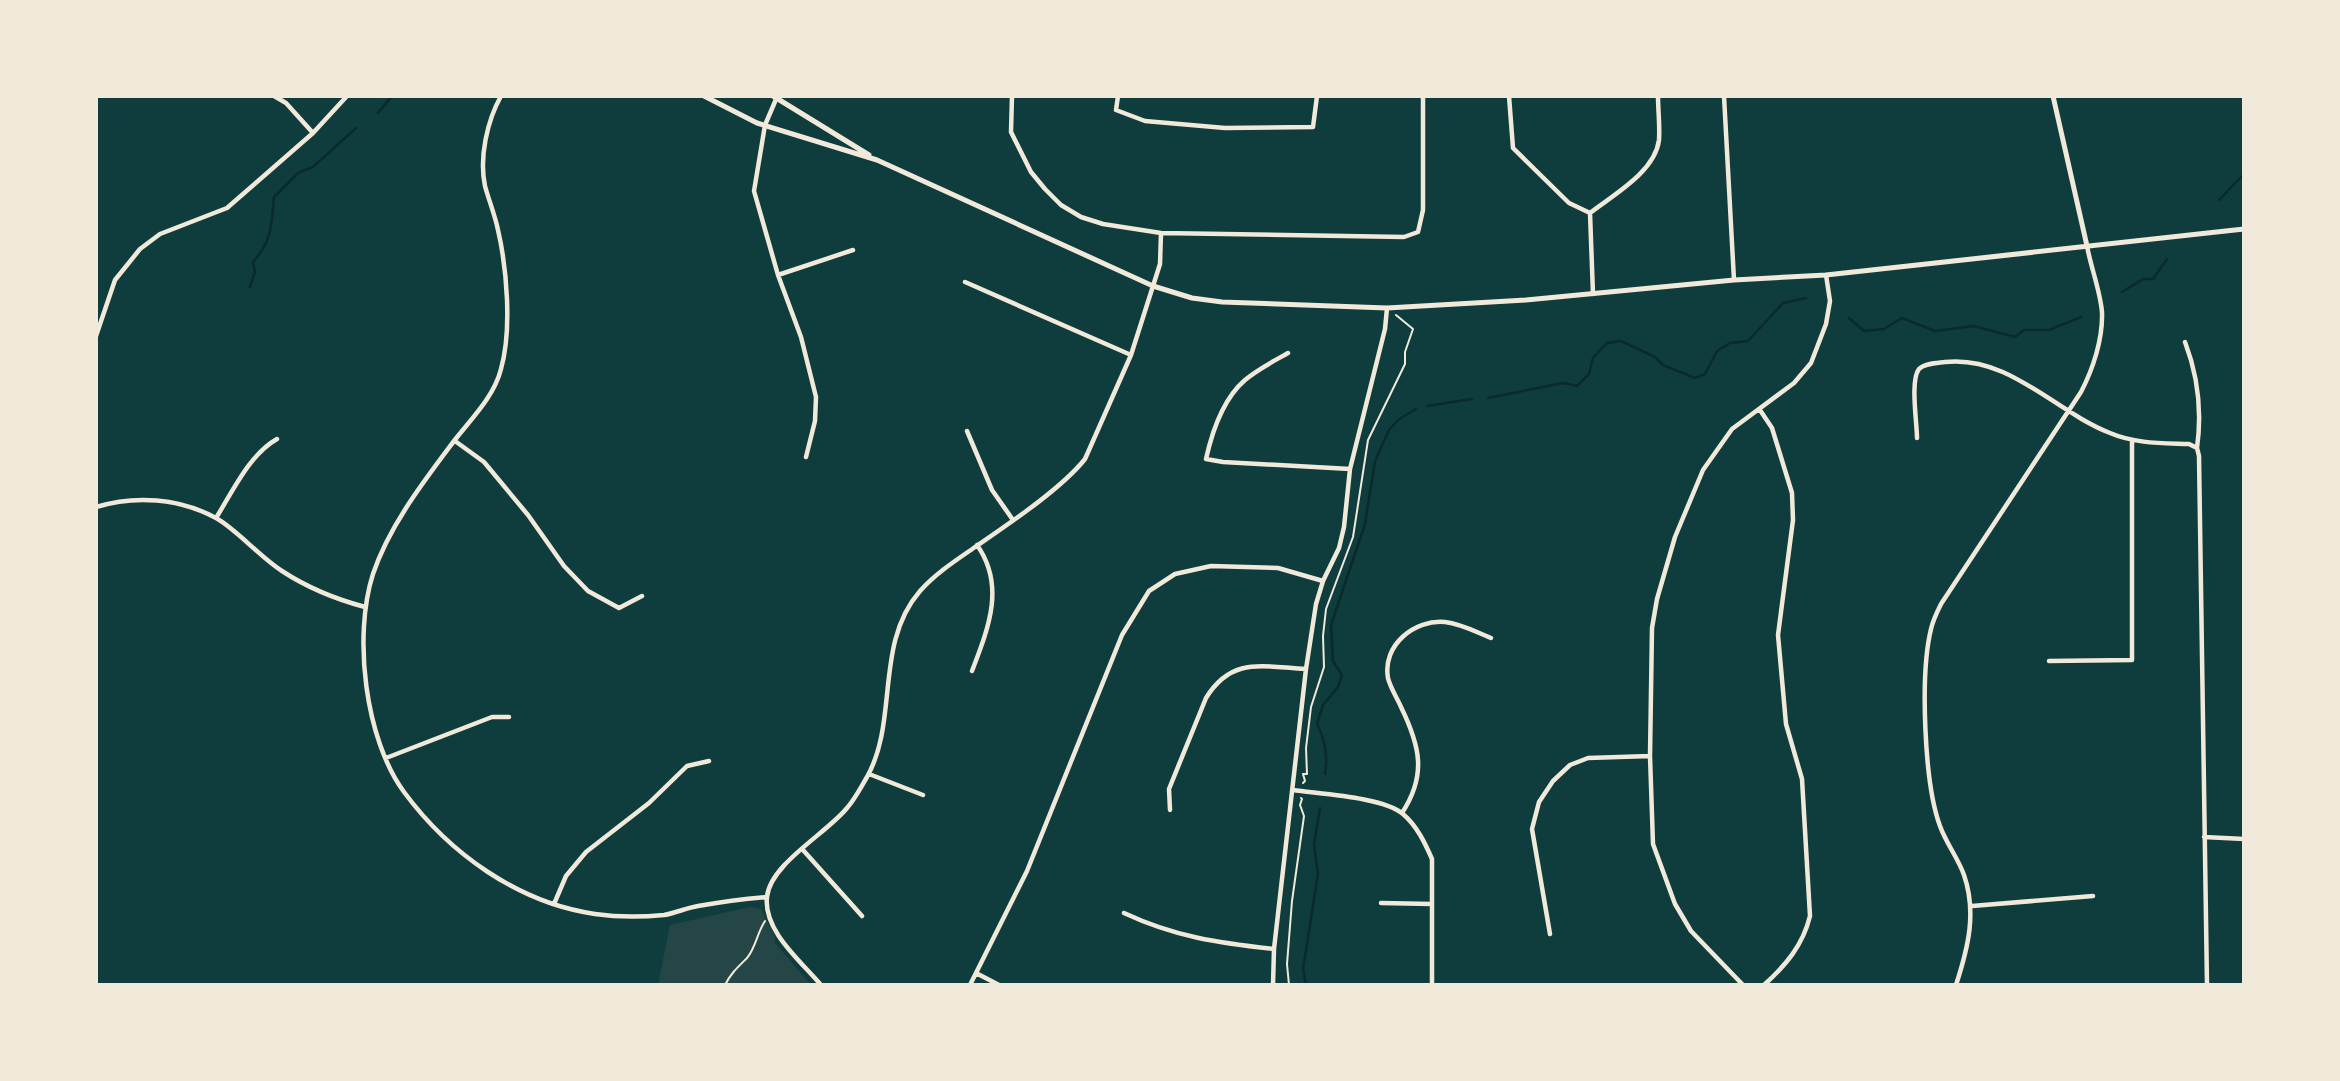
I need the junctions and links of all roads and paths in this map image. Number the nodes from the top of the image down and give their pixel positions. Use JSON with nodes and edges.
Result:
{"nodes":[{"id":1,"x":274,"y":96,"type":"edge"},
{"id":2,"x":347,"y":96,"type":"edge"},
{"id":3,"x":704,"y":96,"type":"edge"},
{"id":4,"x":1012,"y":96,"type":"edge"},
{"id":5,"x":1118,"y":96,"type":"edge"},
{"id":6,"x":1317,"y":96,"type":"edge"},
{"id":7,"x":1423,"y":96,"type":"edge"},
{"id":8,"x":1509,"y":96,"type":"edge"},
{"id":9,"x":1658,"y":96,"type":"edge"},
{"id":10,"x":1724,"y":96,"type":"edge"},
{"id":11,"x":2053,"y":96,"type":"edge"},
{"id":12,"x":499,"y":97,"type":"edge"},
{"id":13,"x":776,"y":97,"type":"edge"},
{"id":14,"x":765,"y":125,"type":"junction"},
{"id":15,"x":313,"y":133,"type":"junction"},
{"id":16,"x":877,"y":160,"type":"junction"},
{"id":17,"x":1590,"y":214,"type":"junction"},
{"id":18,"x":2244,"y":229,"type":"edge"},
{"id":19,"x":1161,"y":233,"type":"junction"},
{"id":20,"x":2087,"y":246,"type":"junction"},
{"id":21,"x":853,"y":250,"type":"dead end"},
{"id":22,"x":778,"y":275,"type":"junction"},
{"id":23,"x":1826,"y":275,"type":"junction"},
{"id":24,"x":1734,"y":280,"type":"junction"},
{"id":25,"x":965,"y":282,"type":"dead end"},
{"id":26,"x":1153,"y":286,"type":"junction"},
{"id":27,"x":1593,"y":294,"type":"junction"},
{"id":28,"x":1387,"y":308,"type":"junction"},
{"id":29,"x":96,"y":336,"type":"edge"},
{"id":30,"x":2185,"y":342,"type":"dead end"},
{"id":31,"x":1288,"y":353,"type":"dead end"},
{"id":32,"x":1131,"y":355,"type":"junction"},
{"id":33,"x":1760,"y":410,"type":"junction"},
{"id":34,"x":2068,"y":411,"type":"junction"},
{"id":35,"x":967,"y":431,"type":"dead end"},
{"id":36,"x":1917,"y":438,"type":"dead end"},
{"id":37,"x":277,"y":439,"type":"dead end"},
{"id":38,"x":455,"y":440,"type":"junction"},
{"id":39,"x":2132,"y":441,"type":"junction"},
{"id":40,"x":2197,"y":448,"type":"junction"},
{"id":41,"x":806,"y":457,"type":"dead end"},
{"id":42,"x":1350,"y":469,"type":"junction"},
{"id":43,"x":96,"y":507,"type":"edge"},
{"id":44,"x":216,"y":518,"type":"junction"},
{"id":45,"x":1013,"y":520,"type":"junction"},
{"id":46,"x":977,"y":545,"type":"junction"},
{"id":47,"x":1323,"y":581,"type":"junction"},
{"id":48,"x":642,"y":596,"type":"dead end"},
{"id":49,"x":365,"y":607,"type":"junction"},
{"id":50,"x":1491,"y":638,"type":"dead end"},
{"id":51,"x":2049,"y":662,"type":"dead end"},
{"id":52,"x":1306,"y":669,"type":"junction"},
{"id":53,"x":972,"y":671,"type":"dead end"},
{"id":54,"x":509,"y":717,"type":"dead end"},
{"id":55,"x":1650,"y":756,"type":"junction"},
{"id":56,"x":386,"y":758,"type":"junction"},
{"id":57,"x":709,"y":761,"type":"dead end"},
{"id":58,"x":869,"y":774,"type":"junction"},
{"id":59,"x":1293,"y":790,"type":"junction"},
{"id":60,"x":923,"y":795,"type":"dead end"},
{"id":61,"x":1170,"y":810,"type":"dead end"},
{"id":62,"x":1402,"y":813,"type":"junction"},
{"id":63,"x":2204,"y":837,"type":"junction"},
{"id":64,"x":2244,"y":839,"type":"edge"},
{"id":65,"x":803,"y":850,"type":"junction"},
{"id":66,"x":2093,"y":896,"type":"dead end"},
{"id":67,"x":767,"y":897,"type":"junction"},
{"id":68,"x":554,"y":904,"type":"junction"},
{"id":69,"x":1381,"y":904,"type":"dead end"},
{"id":70,"x":1432,"y":904,"type":"junction"},
{"id":71,"x":1972,"y":905,"type":"junction"},
{"id":72,"x":1124,"y":913,"type":"dead end"},
{"id":73,"x":769,"y":915,"type":"junction"},
{"id":74,"x":862,"y":916,"type":"dead end"},
{"id":75,"x":1550,"y":934,"type":"dead end"},
{"id":76,"x":1274,"y":948,"type":"junction"},
{"id":77,"x":976,"y":973,"type":"junction"},
{"id":78,"x":725,"y":985,"type":"edge"},
{"id":79,"x":821,"y":985,"type":"edge"},
{"id":80,"x":970,"y":985,"type":"edge"},
{"id":81,"x":999,"y":985,"type":"edge"},
{"id":82,"x":1273,"y":985,"type":"edge"},
{"id":83,"x":1289,"y":985,"type":"edge"},
{"id":84,"x":1432,"y":985,"type":"edge"},
{"id":85,"x":1742,"y":985,"type":"edge"},
{"id":86,"x":1765,"y":985,"type":"edge"},
{"id":87,"x":1956,"y":985,"type":"edge"},
{"id":88,"x":2207,"y":985,"type":"edge"}],
"edges":[{"from":1,"to":15,"type":"street"},
{"from":2,"to":15,"type":"street"},
{"from":3,"to":14,"type":"street"},
{"from":4,"to":19,"type":"street"},
{"from":5,"to":6,"type":"street"},
{"from":7,"to":19,"type":"street"},
{"from":8,"to":17,"type":"street"},
{"from":9,"to":17,"type":"street"},
{"from":10,"to":24,"type":"street"},
{"from":11,"to":20,"type":"street"},
{"from":12,"to":38,"type":"street"},
{"from":13,"to":14,"type":"street"},
{"from":13,"to":16,"type":"street"},
{"from":14,"to":16,"type":"street"},
{"from":14,"to":22,"type":"street"},
{"from":15,"to":29,"type":"street"},
{"from":16,"to":26,"type":"street"},
{"from":17,"to":27,"type":"street"},
{"from":18,"to":20,"type":"street"},
{"from":19,"to":26,"type":"street"},
{"from":20,"to":23,"type":"street"},
{"from":20,"to":34,"type":"street"},
{"from":21,"to":22,"type":"street"},
{"from":22,"to":41,"type":"street"},
{"from":23,"to":24,"type":"street"},
{"from":23,"to":33,"type":"street"},
{"from":24,"to":27,"type":"street"},
{"from":25,"to":32,"type":"street"},
{"from":26,"to":28,"type":"street"},
{"from":26,"to":32,"type":"street"},
{"from":27,"to":28,"type":"street"},
{"from":28,"to":42,"type":"street"},
{"from":28,"to":59,"type":"path"},
{"from":30,"to":40,"type":"street"},
{"from":31,"to":42,"type":"street"},
{"from":32,"to":45,"type":"street"},
{"from":33,"to":55,"type":"street"},
{"from":33,"to":86,"type":"street"},
{"from":34,"to":36,"type":"street"},
{"from":34,"to":39,"type":"street"},
{"from":34,"to":71,"type":"street"},
{"from":35,"to":45,"type":"street"},
{"from":37,"to":44,"type":"street"},
{"from":38,"to":48,"type":"street"},
{"from":38,"to":49,"type":"street"},
{"from":39,"to":40,"type":"street"},
{"from":39,"to":51,"type":"street"},
{"from":40,"to":63,"type":"street"},
{"from":42,"to":47,"type":"street"},
{"from":43,"to":44,"type":"street"},
{"from":44,"to":49,"type":"street"},
{"from":45,"to":46,"type":"street"},
{"from":46,"to":53,"type":"street"},
{"from":46,"to":58,"type":"street"},
{"from":47,"to":52,"type":"street"},
{"from":47,"to":77,"type":"street"},
{"from":49,"to":56,"type":"street"},
{"from":50,"to":62,"type":"street"},
{"from":52,"to":59,"type":"street"},
{"from":52,"to":61,"type":"street"},
{"from":54,"to":56,"type":"street"},
{"from":55,"to":75,"type":"street"},
{"from":55,"to":85,"type":"street"},
{"from":56,"to":68,"type":"street"},
{"from":57,"to":68,"type":"street"},
{"from":58,"to":60,"type":"street"},
{"from":58,"to":65,"type":"street"},
{"from":59,"to":62,"type":"street"},
{"from":59,"to":76,"type":"street"},
{"from":59,"to":83,"type":"path"},
{"from":62,"to":70,"type":"street"},
{"from":63,"to":64,"type":"street"},
{"from":63,"to":88,"type":"street"},
{"from":65,"to":67,"type":"street"},
{"from":65,"to":74,"type":"street"},
{"from":66,"to":71,"type":"street"},
{"from":67,"to":68,"type":"street"},
{"from":67,"to":73,"type":"street"},
{"from":69,"to":70,"type":"street"},
{"from":70,"to":84,"type":"street"},
{"from":71,"to":87,"type":"street"},
{"from":72,"to":76,"type":"street"},
{"from":73,"to":78,"type":"path"},
{"from":73,"to":79,"type":"street"},
{"from":76,"to":82,"type":"street"},
{"from":77,"to":80,"type":"street"},
{"from":77,"to":81,"type":"street"}]}
